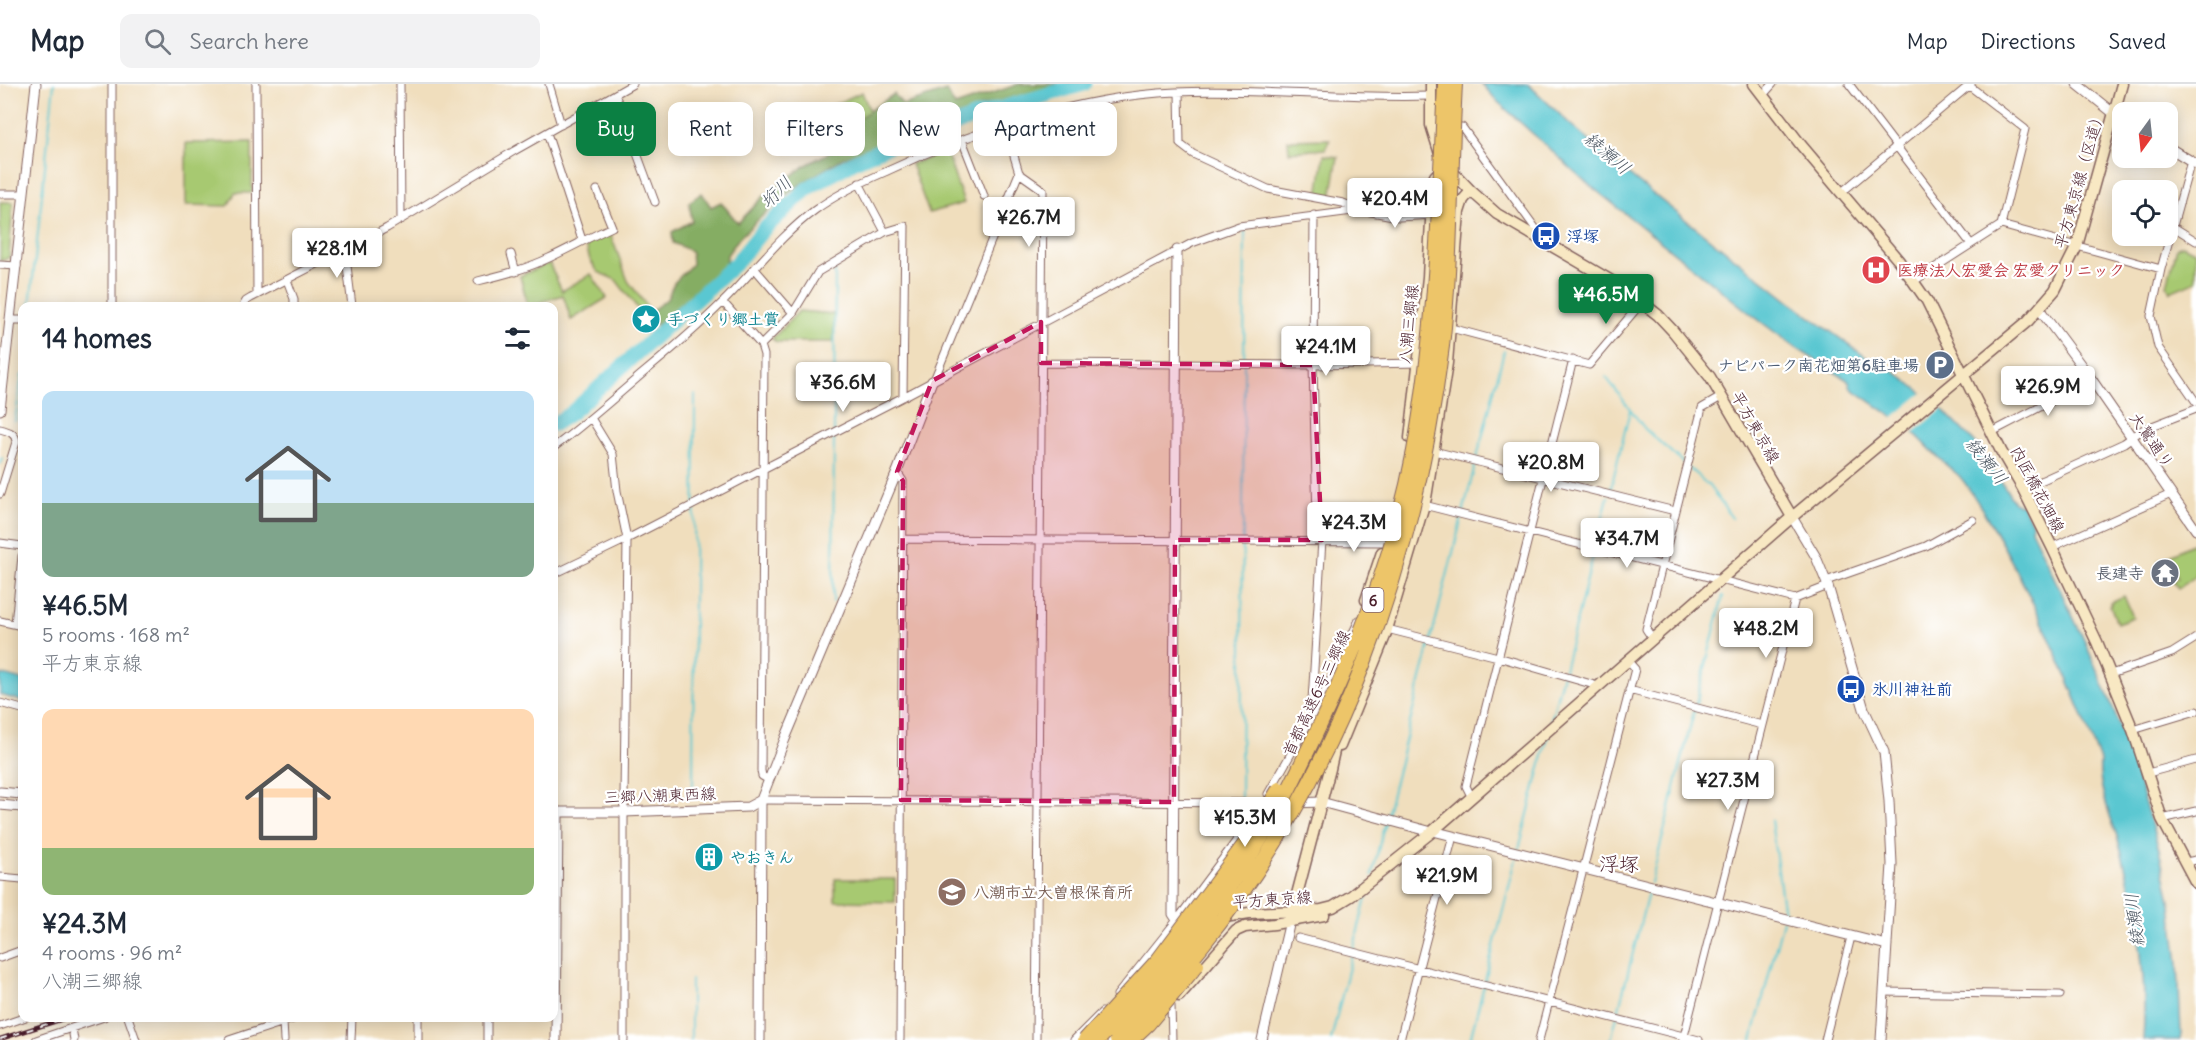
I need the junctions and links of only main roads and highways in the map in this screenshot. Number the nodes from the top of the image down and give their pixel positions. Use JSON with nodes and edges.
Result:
{"nodes":[{"id":1,"x":1445,"y":84,"type":"edge"},
{"id":2,"x":1455,"y":84,"type":"edge"},
{"id":3,"x":1754,"y":84,"type":"edge"},
{"id":4,"x":2122,"y":84,"type":"edge"},
{"id":5,"x":1430,"y":90,"type":"edge"},
{"id":6,"x":2120,"y":102,"type":"edge"},
{"id":7,"x":2112,"y":135,"type":"edge"},
{"id":8,"x":1446,"y":165,"type":"junction"},
{"id":9,"x":1470,"y":191,"type":"junction"},
{"id":10,"x":1456,"y":254,"type":"junction"},
{"id":11,"x":1428,"y":277,"type":"junction"},
{"id":12,"x":1455,"y":280,"type":"junction"},
{"id":13,"x":2040,"y":310,"type":"joint"},
{"id":14,"x":1963,"y":375,"type":"junction"},
{"id":15,"x":1792,"y":517,"type":"junction"},
{"id":16,"x":1349,"y":666,"type":"junction"},
{"id":17,"x":1323,"y":756,"type":"junction"},
{"id":18,"x":1330,"y":769,"type":"junction"},
{"id":19,"x":2191,"y":861,"type":"edge"},
{"id":20,"x":2196,"y":883,"type":"edge"},
{"id":21,"x":1292,"y":916,"type":"junction"},
{"id":22,"x":1100,"y":1035,"type":"edge"},
{"id":23,"x":1085,"y":1040,"type":"edge"},
{"id":24,"x":1090,"y":1040,"type":"edge"},
{"id":25,"x":1117,"y":1040,"type":"edge"},
{"id":26,"x":1131,"y":1040,"type":"edge"},
{"id":27,"x":1138,"y":1040,"type":"edge"}],
"edges":[{"from":1,"to":16,"type":"highway","name":"首都高速6号三郷線","number":"6","bridge":true},
{"from":2,"to":17,"type":"highway","name":"首都高速6号三郷線","number":"6","bridge":true},
{"from":3,"to":14,"type":"main road","name":"内匠橋花畑線"},
{"from":4,"to":6,"type":"main road","name":"平方東京線（区道）"},
{"from":5,"to":8,"type":"main road","name":"平方東京線"},
{"from":7,"to":13,"type":"main road","name":"平方東京線（区道）"},
{"from":8,"to":9,"type":"main road","name":"平方東京線"},
{"from":8,"to":10,"type":"main road"},
{"from":8,"to":11,"type":"main road","name":"八潮三郷線"},
{"from":9,"to":10,"type":"main road","name":"八潮三郷線"},
{"from":9,"to":15,"type":"main road","name":"平方東京線"},
{"from":10,"to":12,"type":"main road","name":"八潮三郷線"},
{"from":11,"to":12,"type":"main road"},
{"from":11,"to":18,"type":"main road","name":"八潮三郷線"},
{"from":12,"to":18,"type":"main road","name":"八潮三郷線"},
{"from":13,"to":14,"type":"main road","name":"平方東京線"},
{"from":14,"to":15,"type":"main road","name":"平方東京線"},
{"from":14,"to":19,"type":"main road","name":"内匠橋花畑線"},
{"from":15,"to":21,"type":"main road","name":"平方東京線"},
{"from":16,"to":22,"type":"highway","name":"首都高速6号三郷線","number":"6","bridge":true},
{"from":16,"to":23,"type":"highway","bridge":true},
{"from":17,"to":25,"type":"highway","name":"首都高速6号三郷線","number":"6","bridge":true},
{"from":17,"to":26,"type":"highway","bridge":true},
{"from":18,"to":21,"type":"main road","name":"八潮三郷線"},
{"from":19,"to":20,"type":"main road","name":"内匠橋花畑線"},
{"from":21,"to":22,"type":"main road","name":"平方東京線"},
{"from":21,"to":27,"type":"main road","name":"平方東京線"},
{"from":22,"to":24,"type":"main road","name":"平方東京線"}]}
